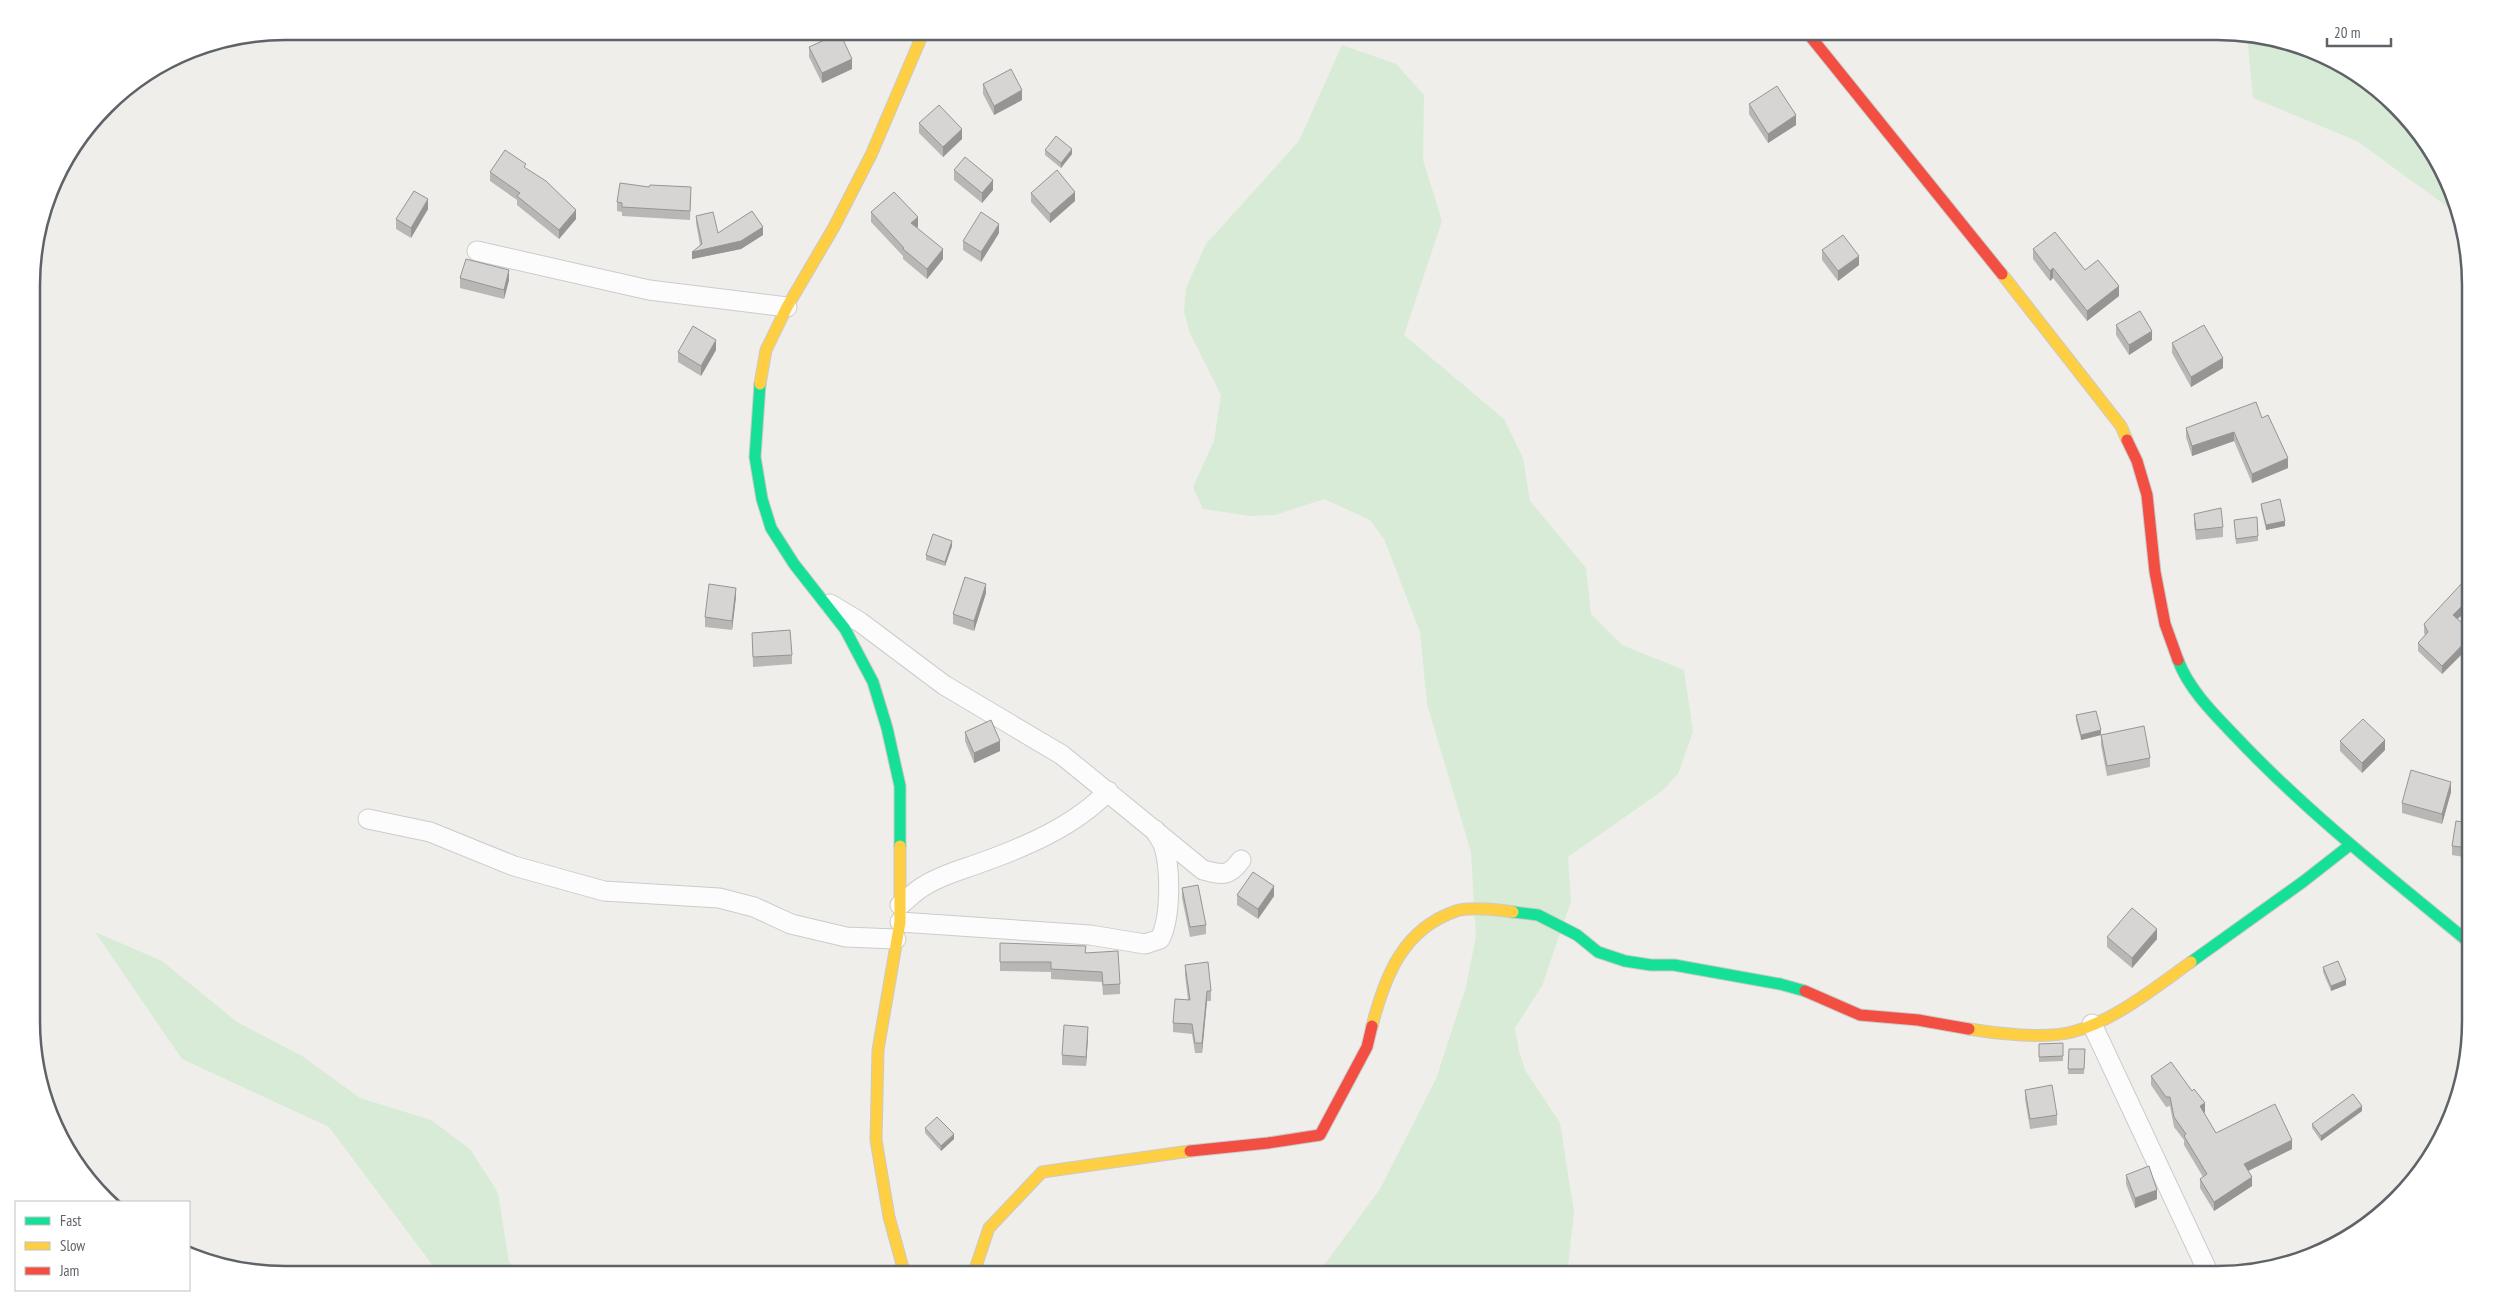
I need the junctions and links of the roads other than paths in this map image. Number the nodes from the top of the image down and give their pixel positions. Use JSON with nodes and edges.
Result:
{"nodes":[{"id":1,"x":920,"y":40,"type":"edge"},
{"id":2,"x":1813,"y":40,"type":"edge"},
{"id":3,"x":477,"y":251,"type":"dead end"},
{"id":4,"x":787,"y":307,"type":"junction"},
{"id":5,"x":824,"y":600,"type":"junction"},
{"id":6,"x":1108,"y":791,"type":"junction"},
{"id":7,"x":368,"y":820,"type":"dead end"},
{"id":8,"x":1154,"y":829,"type":"junction"},
{"id":9,"x":2350,"y":845,"type":"junction"},
{"id":10,"x":1241,"y":860,"type":"dead end"},
{"id":11,"x":899,"y":922,"type":"junction"},
{"id":12,"x":2462,"y":937,"type":"edge"},
{"id":13,"x":2092,"y":1024,"type":"junction"},
{"id":14,"x":903,"y":1266,"type":"edge"},
{"id":15,"x":976,"y":1266,"type":"edge"},
{"id":16,"x":2205,"y":1266,"type":"edge"}],
"edges":[{"from":1,"to":4,"type":"street"},
{"from":2,"to":9,"type":"street"},
{"from":3,"to":4,"type":"street"},
{"from":4,"to":5,"type":"street"},
{"from":5,"to":6,"type":"street"},
{"from":5,"to":11,"type":"street"},
{"from":6,"to":8,"type":"street"},
{"from":6,"to":11,"type":"street"},
{"from":7,"to":11,"type":"street"},
{"from":8,"to":10,"type":"street"},
{"from":8,"to":11,"type":"street"},
{"from":9,"to":12,"type":"street"},
{"from":9,"to":13,"type":"street"},
{"from":11,"to":14,"type":"street"},
{"from":13,"to":15,"type":"street"},
{"from":13,"to":16,"type":"street"}]}
